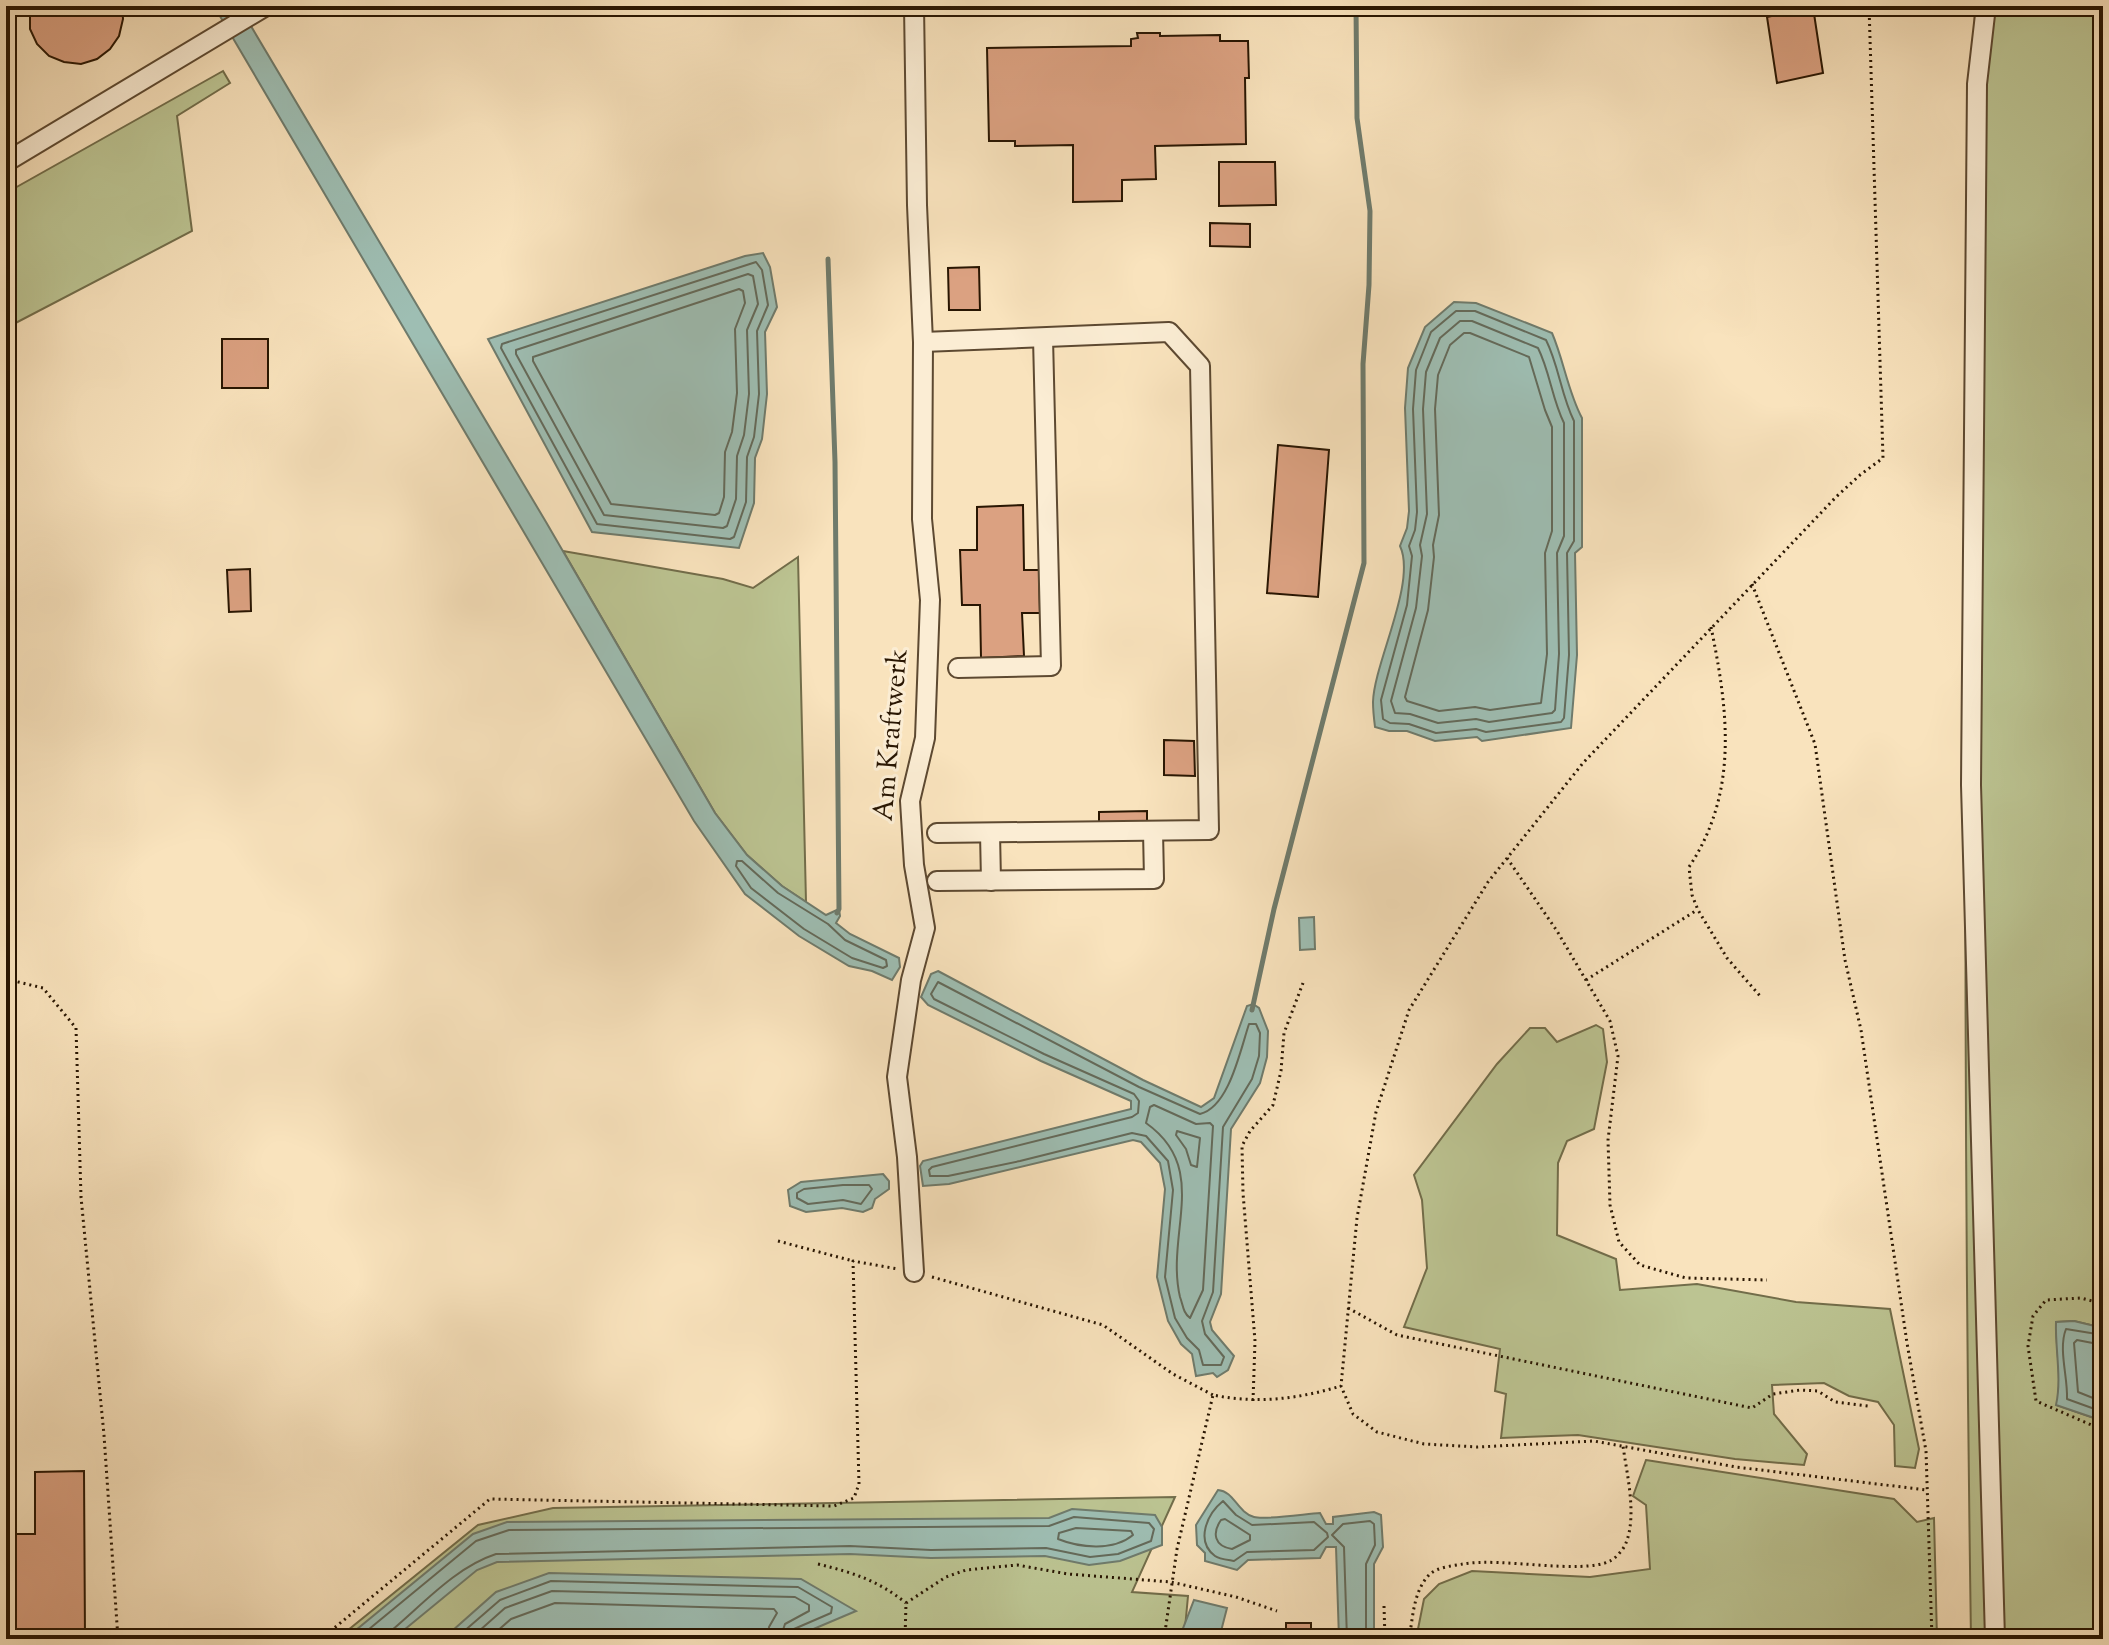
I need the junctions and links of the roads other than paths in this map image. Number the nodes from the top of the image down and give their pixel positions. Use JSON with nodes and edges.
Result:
{"nodes":[{"id":1,"x":266,"y":6,"type":"edge"},
{"id":2,"x":914,"y":6,"type":"edge"},
{"id":3,"x":1986,"y":6,"type":"edge"},
{"id":4,"x":6,"y":162,"type":"edge"},
{"id":5,"x":1043,"y":338,"type":"junction"},
{"id":6,"x":923,"y":342,"type":"junction"},
{"id":7,"x":958,"y":668,"type":"dead end"},
{"id":8,"x":1153,"y":831,"type":"junction"},
{"id":9,"x":937,"y":833,"type":"dead end"},
{"id":10,"x":990,"y":833,"type":"junction"},
{"id":11,"x":937,"y":881,"type":"dead end"},
{"id":12,"x":991,"y":881,"type":"junction"},
{"id":13,"x":914,"y":1272,"type":"road end"},
{"id":14,"x":1995,"y":1639,"type":"edge"}],
"edges":[{"from":1,"to":4,"type":"street"},
{"from":2,"to":6,"type":"street","name":"Am Kraftwerk"},
{"from":3,"to":14,"type":"street"},
{"from":5,"to":6,"type":"street"},
{"from":5,"to":7,"type":"street"},
{"from":5,"to":8,"type":"street"},
{"from":6,"to":13,"type":"street","name":"Am Kraftwerk"},
{"from":8,"to":10,"type":"street"},
{"from":8,"to":12,"type":"street"},
{"from":9,"to":10,"type":"street"},
{"from":10,"to":12,"type":"street"},
{"from":11,"to":12,"type":"street"}]}
